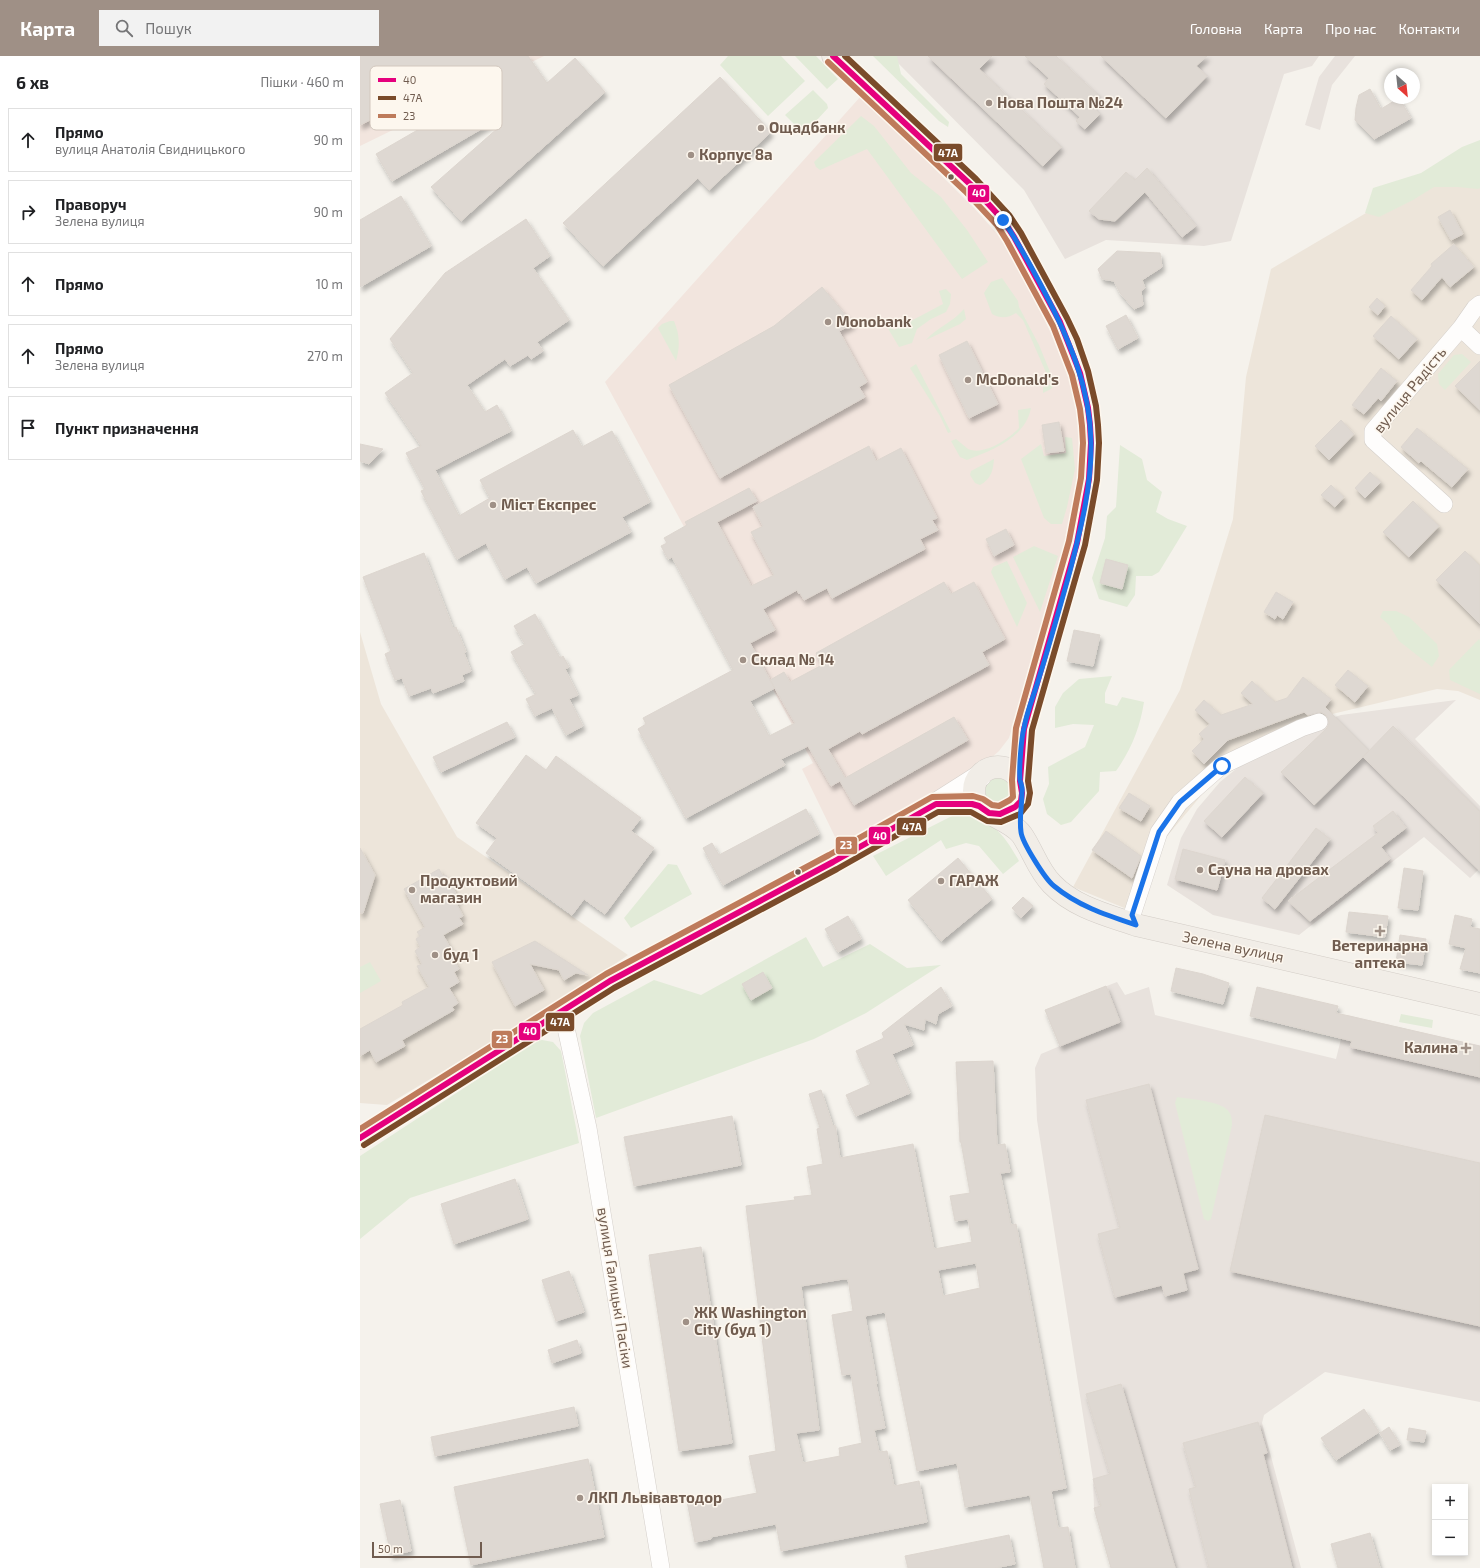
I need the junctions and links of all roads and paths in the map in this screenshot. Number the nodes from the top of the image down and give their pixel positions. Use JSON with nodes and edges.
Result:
{"nodes":[{"id":1,"x":833,"y":56,"type":"edge"},
{"id":2,"x":1480,"y":304,"type":"edge"},
{"id":3,"x":1461,"y":328,"type":"junction"},
{"id":4,"x":1480,"y":346,"type":"edge"},
{"id":5,"x":1444,"y":504,"type":"dead end"},
{"id":6,"x":1319,"y":722,"type":"dead end"},
{"id":7,"x":1024,"y":728,"type":"junction"},
{"id":8,"x":986,"y":771,"type":"junction"},
{"id":9,"x":1020,"y":791,"type":"junction"},
{"id":10,"x":936,"y":804,"type":"junction"},
{"id":11,"x":984,"y":809,"type":"junction"},
{"id":12,"x":1021,"y":834,"type":"junction"},
{"id":13,"x":1136,"y":925,"type":"junction"},
{"id":14,"x":1480,"y":1004,"type":"edge"},
{"id":15,"x":562,"y":1010,"type":"junction"},
{"id":16,"x":360,"y":1138,"type":"edge"},
{"id":17,"x":661,"y":1568,"type":"edge"}],
"edges":[{"from":1,"to":7,"type":"main road","name":"Зелена вулиця"},
{"from":2,"to":3,"type":"street","name":"вулиця Радість"},
{"from":3,"to":4,"type":"street"},
{"from":3,"to":5,"type":"street","name":"вулиця Радість"},
{"from":6,"to":13,"type":"street"},
{"from":7,"to":8,"type":"main road","name":"Зелена вулиця"},
{"from":7,"to":9,"type":"main road","name":"Зелена вулиця"},
{"from":8,"to":9,"type":"main road"},
{"from":8,"to":10,"type":"main road"},
{"from":8,"to":11,"type":"main road"},
{"from":9,"to":11,"type":"main road"},
{"from":9,"to":12,"type":"main road","name":"Зелена вулиця"},
{"from":10,"to":11,"type":"main road"},
{"from":10,"to":15,"type":"main road"},
{"from":11,"to":12,"type":"main road","name":"Зелена вулиця"},
{"from":12,"to":13,"type":"main road","name":"Зелена вулиця"},
{"from":13,"to":14,"type":"main road","name":"Зелена вулиця"},
{"from":15,"to":16,"type":"main road"},
{"from":15,"to":17,"type":"street","name":"вулиця Галицькі Пасіки"}]}
